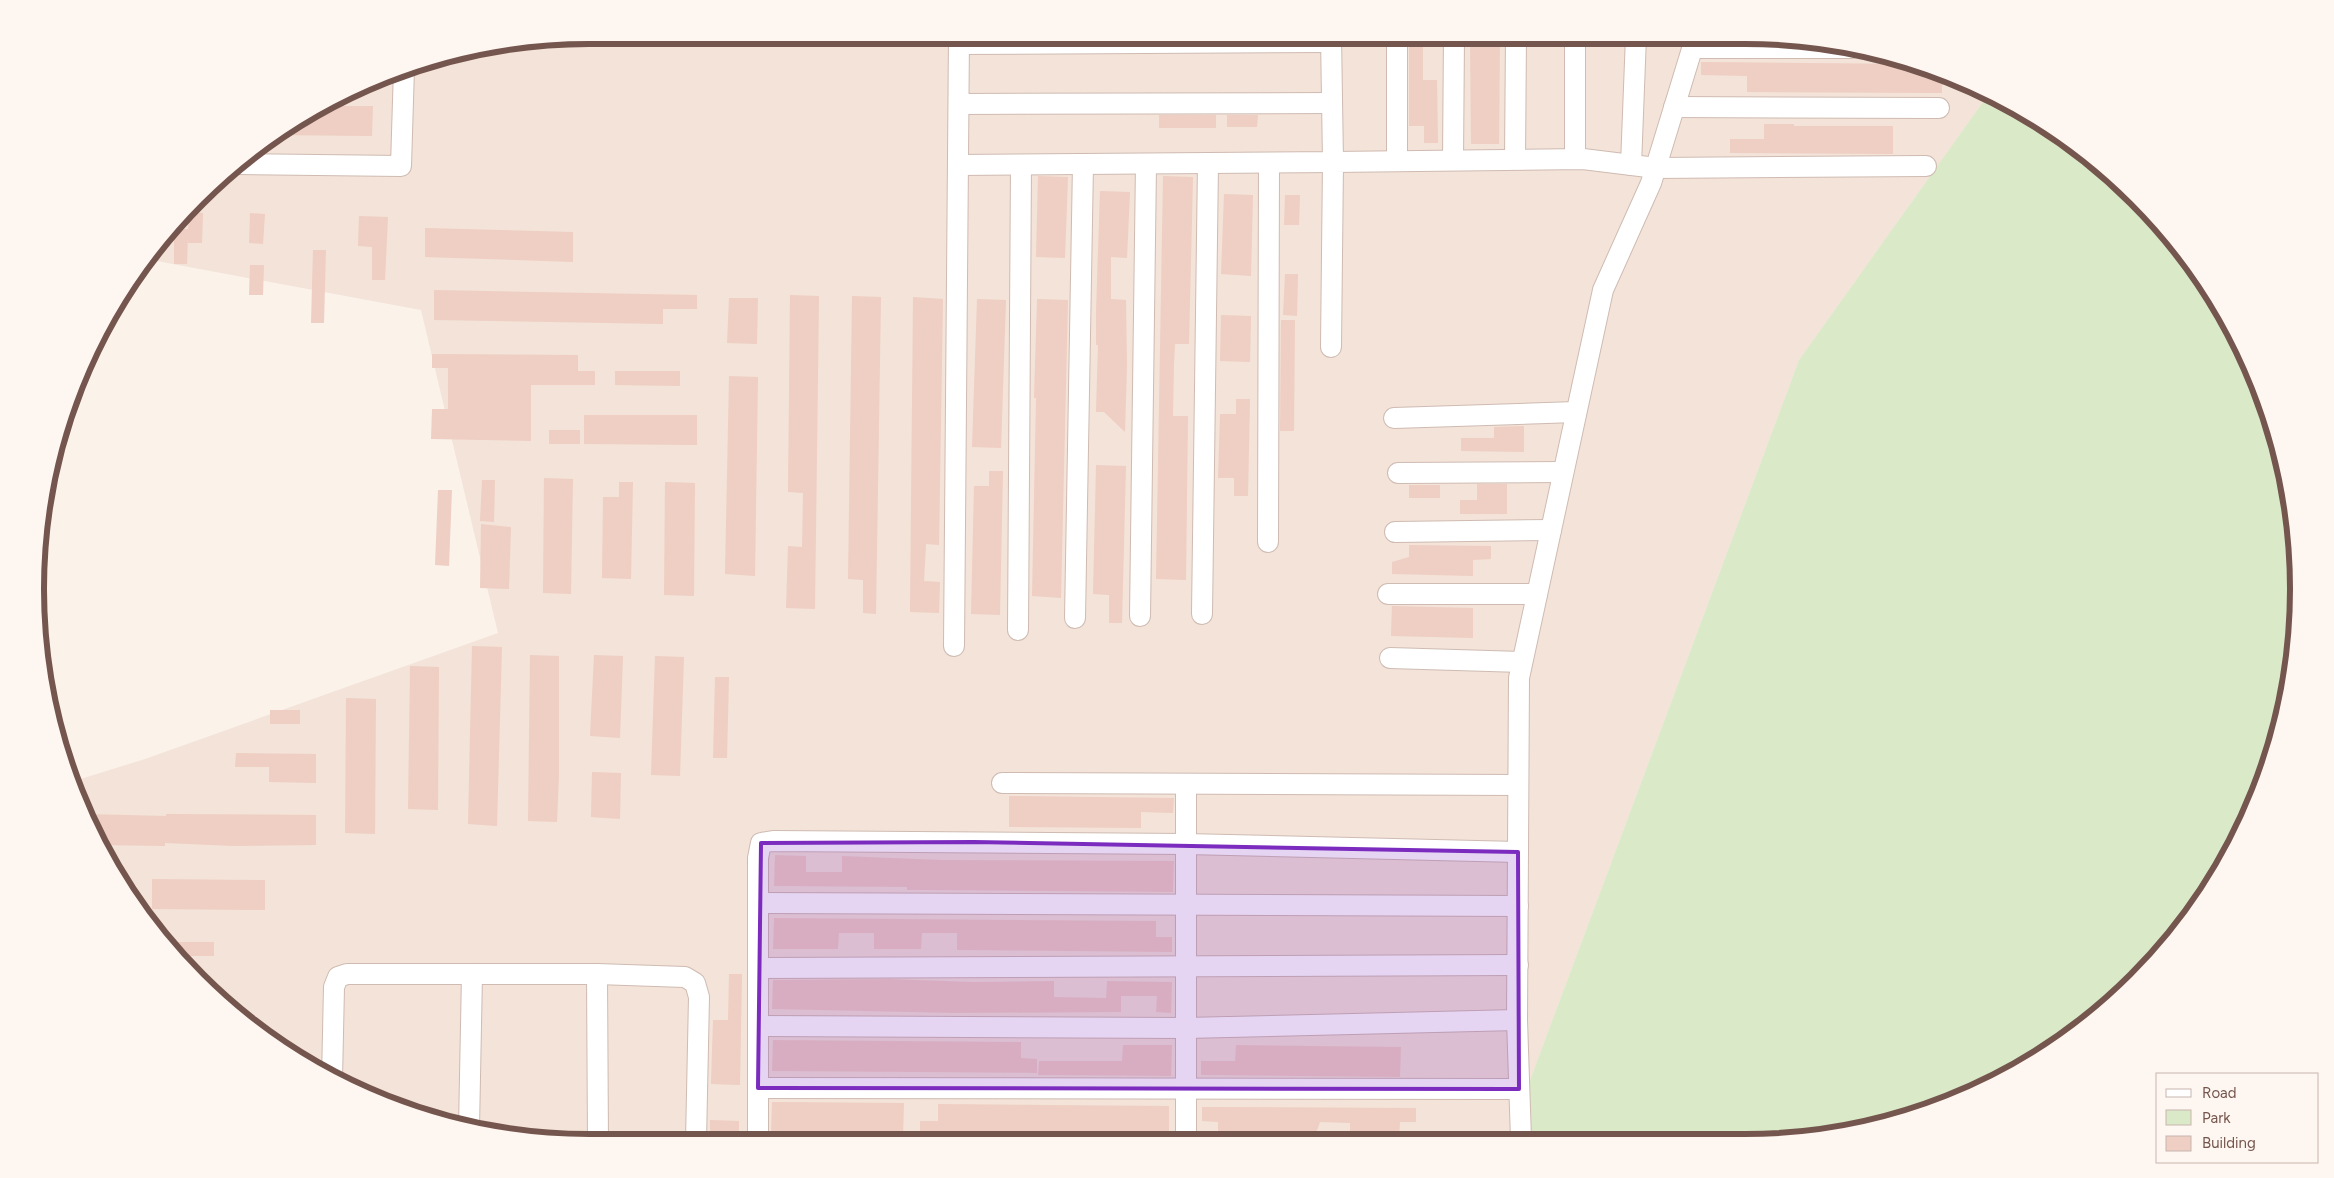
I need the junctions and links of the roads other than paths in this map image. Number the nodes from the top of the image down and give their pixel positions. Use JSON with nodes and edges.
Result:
{"nodes":[{"id":1,"x":959,"y":44,"type":"edge"},
{"id":2,"x":1332,"y":44,"type":"edge"},
{"id":3,"x":1397,"y":44,"type":"edge"},
{"id":4,"x":1454,"y":44,"type":"edge"},
{"id":5,"x":1516,"y":44,"type":"edge"},
{"id":6,"x":1575,"y":44,"type":"edge"},
{"id":7,"x":1636,"y":44,"type":"edge"},
{"id":8,"x":1693,"y":44,"type":"edge"},
{"id":9,"x":1750,"y":44,"type":"edge"},
{"id":10,"x":1788,"y":46,"type":"edge"},
{"id":11,"x":404,"y":77,"type":"edge"},
{"id":12,"x":1332,"y":103,"type":"junction"},
{"id":13,"x":959,"y":104,"type":"junction"},
{"id":14,"x":1674,"y":107,"type":"junction"},
{"id":15,"x":1939,"y":108,"type":"dead end"},
{"id":16,"x":1515,"y":159,"type":"junction"},
{"id":17,"x":1575,"y":159,"type":"junction"},
{"id":18,"x":1397,"y":160,"type":"junction"},
{"id":19,"x":1453,"y":160,"type":"junction"},
{"id":20,"x":1333,"y":162,"type":"junction"},
{"id":21,"x":1208,"y":163,"type":"junction"},
{"id":22,"x":1269,"y":163,"type":"junction"},
{"id":23,"x":247,"y":164,"type":"edge"},
{"id":24,"x":1021,"y":164,"type":"junction"},
{"id":25,"x":1084,"y":164,"type":"junction"},
{"id":26,"x":1146,"y":164,"type":"junction"},
{"id":27,"x":958,"y":165,"type":"junction"},
{"id":28,"x":1631,"y":165,"type":"junction"},
{"id":29,"x":1926,"y":166,"type":"dead end"},
{"id":30,"x":1656,"y":168,"type":"junction"},
{"id":31,"x":1331,"y":347,"type":"dead end"},
{"id":32,"x":1576,"y":412,"type":"junction"},
{"id":33,"x":1394,"y":418,"type":"dead end"},
{"id":34,"x":1563,"y":472,"type":"junction"},
{"id":35,"x":1398,"y":473,"type":"dead end"},
{"id":36,"x":1551,"y":530,"type":"junction"},
{"id":37,"x":1395,"y":532,"type":"dead end"},
{"id":38,"x":1268,"y":542,"type":"dead end"},
{"id":39,"x":1388,"y":594,"type":"dead end"},
{"id":40,"x":1537,"y":594,"type":"junction"},
{"id":41,"x":1202,"y":614,"type":"dead end"},
{"id":42,"x":1140,"y":616,"type":"dead end"},
{"id":43,"x":1075,"y":618,"type":"dead end"},
{"id":44,"x":1018,"y":630,"type":"dead end"},
{"id":45,"x":954,"y":646,"type":"dead end"},
{"id":46,"x":1390,"y":658,"type":"dead end"},
{"id":47,"x":1522,"y":662,"type":"junction"},
{"id":48,"x":1002,"y":784,"type":"dead end"},
{"id":49,"x":1186,"y":784,"type":"junction"},
{"id":50,"x":1518,"y":785,"type":"junction"},
{"id":51,"x":1186,"y":844,"type":"junction"},
{"id":52,"x":1518,"y":852,"type":"junction"},
{"id":53,"x":758,"y":903,"type":"junction"},
{"id":54,"x":1186,"y":905,"type":"junction"},
{"id":55,"x":1518,"y":906,"type":"junction"},
{"id":56,"x":1186,"y":965,"type":"junction"},
{"id":57,"x":1518,"y":965,"type":"junction"},
{"id":58,"x":758,"y":968,"type":"junction"},
{"id":59,"x":472,"y":974,"type":"junction"},
{"id":60,"x":597,"y":974,"type":"junction"},
{"id":61,"x":1517,"y":1020,"type":"junction"},
{"id":62,"x":758,"y":1026,"type":"junction"},
{"id":63,"x":1186,"y":1028,"type":"junction"},
{"id":64,"x":332,"y":1070,"type":"edge"},
{"id":65,"x":758,"y":1088,"type":"junction"},
{"id":66,"x":1186,"y":1089,"type":"junction"},
{"id":67,"x":1519,"y":1089,"type":"junction"},
{"id":68,"x":469,"y":1121,"type":"edge"},
{"id":69,"x":598,"y":1134,"type":"edge"},
{"id":70,"x":696,"y":1134,"type":"edge"},
{"id":71,"x":758,"y":1134,"type":"edge"},
{"id":72,"x":1186,"y":1134,"type":"edge"},
{"id":73,"x":1520,"y":1134,"type":"edge"}],
"edges":[{"from":1,"to":13,"type":"street"},
{"from":2,"to":12,"type":"street"},
{"from":3,"to":18,"type":"street"},
{"from":4,"to":19,"type":"street"},
{"from":5,"to":16,"type":"street"},
{"from":6,"to":17,"type":"street"},
{"from":7,"to":28,"type":"street"},
{"from":8,"to":14,"type":"street"},
{"from":9,"to":10,"type":"street"},
{"from":11,"to":23,"type":"street"},
{"from":12,"to":13,"type":"street"},
{"from":12,"to":20,"type":"street"},
{"from":13,"to":27,"type":"street"},
{"from":14,"to":15,"type":"street"},
{"from":14,"to":30,"type":"street"},
{"from":16,"to":17,"type":"street"},
{"from":16,"to":19,"type":"street"},
{"from":17,"to":28,"type":"street"},
{"from":18,"to":19,"type":"street"},
{"from":18,"to":20,"type":"street"},
{"from":20,"to":22,"type":"street"},
{"from":20,"to":31,"type":"street"},
{"from":21,"to":22,"type":"street"},
{"from":21,"to":26,"type":"street"},
{"from":21,"to":41,"type":"street"},
{"from":22,"to":38,"type":"street"},
{"from":24,"to":25,"type":"street"},
{"from":24,"to":27,"type":"street"},
{"from":24,"to":44,"type":"street"},
{"from":25,"to":26,"type":"street"},
{"from":25,"to":43,"type":"street"},
{"from":26,"to":42,"type":"street"},
{"from":27,"to":45,"type":"street"},
{"from":28,"to":30,"type":"street"},
{"from":29,"to":30,"type":"street"},
{"from":30,"to":32,"type":"street"},
{"from":32,"to":33,"type":"street"},
{"from":32,"to":34,"type":"street"},
{"from":34,"to":35,"type":"street"},
{"from":34,"to":36,"type":"street"},
{"from":36,"to":37,"type":"street"},
{"from":36,"to":40,"type":"street"},
{"from":39,"to":40,"type":"street"},
{"from":40,"to":47,"type":"street"},
{"from":46,"to":47,"type":"street"},
{"from":47,"to":50,"type":"street"},
{"from":48,"to":49,"type":"street"},
{"from":49,"to":50,"type":"street"},
{"from":49,"to":51,"type":"street"},
{"from":50,"to":52,"type":"street"},
{"from":51,"to":52,"type":"street"},
{"from":51,"to":53,"type":"street"},
{"from":51,"to":54,"type":"street"},
{"from":52,"to":55,"type":"street"},
{"from":53,"to":54,"type":"street"},
{"from":53,"to":58,"type":"street"},
{"from":54,"to":55,"type":"street"},
{"from":54,"to":56,"type":"street"},
{"from":55,"to":57,"type":"street"},
{"from":56,"to":57,"type":"street"},
{"from":56,"to":58,"type":"street"},
{"from":56,"to":63,"type":"street"},
{"from":57,"to":61,"type":"street"},
{"from":58,"to":62,"type":"street"},
{"from":59,"to":60,"type":"street"},
{"from":59,"to":64,"type":"street"},
{"from":59,"to":68,"type":"street"},
{"from":60,"to":69,"type":"street"},
{"from":60,"to":70,"type":"street"},
{"from":61,"to":63,"type":"street"},
{"from":61,"to":67,"type":"street"},
{"from":62,"to":63,"type":"street"},
{"from":62,"to":65,"type":"street"},
{"from":63,"to":66,"type":"street"},
{"from":65,"to":66,"type":"street"},
{"from":65,"to":71,"type":"street"},
{"from":66,"to":67,"type":"street"},
{"from":66,"to":72,"type":"street"},
{"from":67,"to":73,"type":"street"}]}
